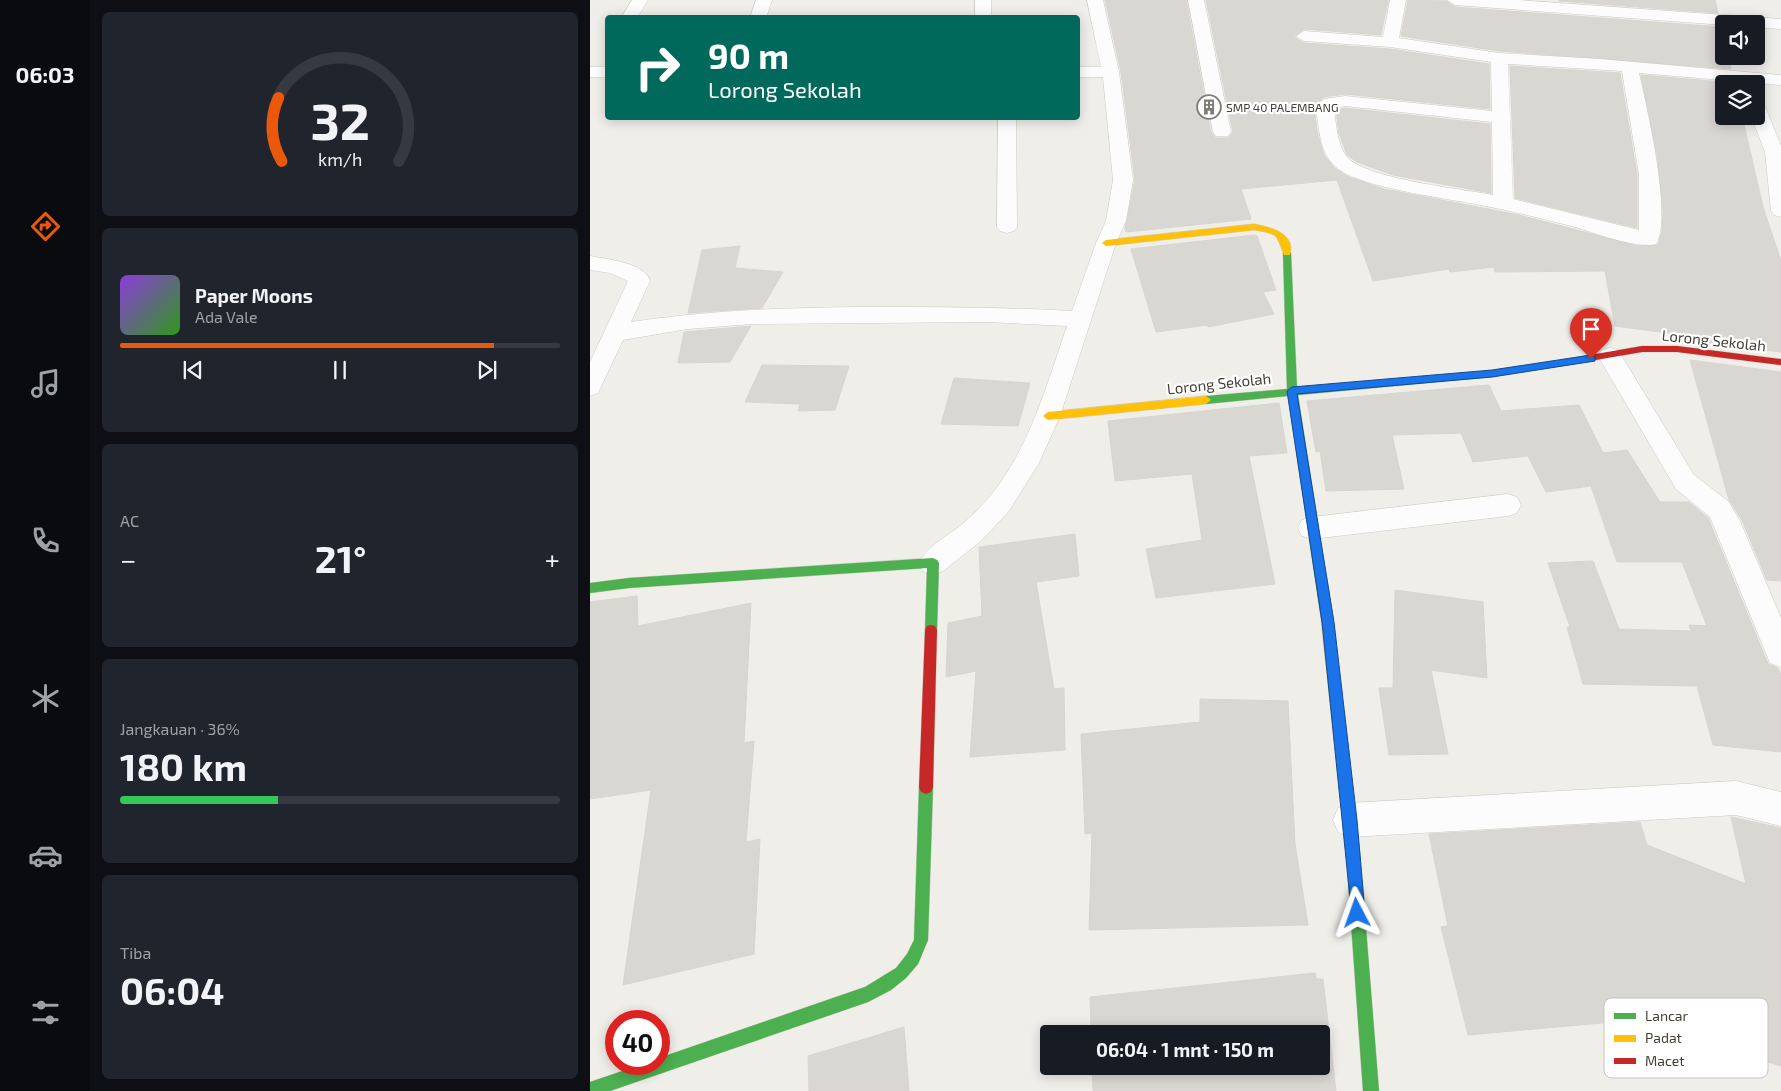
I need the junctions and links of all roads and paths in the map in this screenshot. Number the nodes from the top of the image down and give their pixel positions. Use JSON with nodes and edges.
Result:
{"nodes":[{"id":1,"x":640,"y":0,"type":"edge"},
{"id":2,"x":764,"y":0,"type":"edge"},
{"id":3,"x":983,"y":0,"type":"edge"},
{"id":4,"x":1095,"y":0,"type":"edge"},
{"id":5,"x":1196,"y":0,"type":"edge"},
{"id":6,"x":1398,"y":0,"type":"edge"},
{"id":7,"x":1455,"y":0,"type":"edge"},
{"id":8,"x":1549,"y":3,"type":"edge"},
{"id":9,"x":631,"y":15,"type":"edge"},
{"id":10,"x":759,"y":15,"type":"edge"},
{"id":11,"x":982,"y":15,"type":"edge"},
{"id":12,"x":1781,"y":24,"type":"edge"},
{"id":13,"x":1304,"y":36,"type":"dead end"},
{"id":14,"x":1390,"y":42,"type":"junction"},
{"id":15,"x":1499,"y":58,"type":"junction"},
{"id":16,"x":1630,"y":68,"type":"junction"},
{"id":17,"x":1080,"y":72,"type":"edge"},
{"id":18,"x":1111,"y":72,"type":"junction"},
{"id":19,"x":1715,"y":78,"type":"edge"},
{"id":20,"x":1765,"y":80,"type":"edge"},
{"id":21,"x":1781,"y":80,"type":"edge"},
{"id":22,"x":1500,"y":117,"type":"junction"},
{"id":23,"x":1007,"y":120,"type":"edge"},
{"id":24,"x":1763,"y":125,"type":"edge"},
{"id":25,"x":1222,"y":132,"type":"dead end"},
{"id":26,"x":1503,"y":203,"type":"junction"},
{"id":27,"x":1781,"y":211,"type":"edge"},
{"id":28,"x":1006,"y":227,"type":"dead end"},
{"id":29,"x":1106,"y":243,"type":"junction"},
{"id":30,"x":590,"y":263,"type":"edge"},
{"id":31,"x":1080,"y":319,"type":"junction"},
{"id":32,"x":615,"y":333,"type":"junction"},
{"id":33,"x":1610,"y":356,"type":"junction"},
{"id":34,"x":1781,"y":362,"type":"edge"},
{"id":35,"x":590,"y":387,"type":"edge"},
{"id":36,"x":1292,"y":391,"type":"junction"},
{"id":37,"x":1048,"y":416,"type":"junction"},
{"id":38,"x":1508,"y":504,"type":"dead end"},
{"id":39,"x":1312,"y":528,"type":"junction"},
{"id":40,"x":933,"y":563,"type":"junction"},
{"id":41,"x":590,"y":588,"type":"edge"},
{"id":42,"x":1781,"y":653,"type":"edge"},
{"id":43,"x":1781,"y":809,"type":"edge"},
{"id":44,"x":1350,"y":820,"type":"junction"},
{"id":45,"x":590,"y":1090,"type":"edge"},
{"id":46,"x":1371,"y":1091,"type":"edge"}],
"edges":[{"from":1,"to":9,"type":"street"},
{"from":2,"to":10,"type":"street"},
{"from":3,"to":11,"type":"street"},
{"from":4,"to":18,"type":"street"},
{"from":5,"to":25,"type":"street"},
{"from":6,"to":14,"type":"street"},
{"from":7,"to":8,"type":"street"},
{"from":8,"to":12,"type":"street"},
{"from":13,"to":14,"type":"street"},
{"from":14,"to":15,"type":"street"},
{"from":15,"to":16,"type":"street"},
{"from":15,"to":22,"type":"street"},
{"from":16,"to":19,"type":"street"},
{"from":16,"to":26,"type":"street"},
{"from":17,"to":18,"type":"street"},
{"from":18,"to":29,"type":"street"},
{"from":20,"to":21,"type":"street"},
{"from":22,"to":26,"type":"street"},
{"from":22,"to":26,"type":"street"},
{"from":23,"to":28,"type":"street"},
{"from":24,"to":27,"type":"street"},
{"from":29,"to":31,"type":"street"},
{"from":29,"to":36,"type":"street"},
{"from":30,"to":32,"type":"street"},
{"from":31,"to":32,"type":"street"},
{"from":31,"to":37,"type":"street"},
{"from":32,"to":35,"type":"street"},
{"from":33,"to":34,"type":"street","name":"Lorong Sekolah"},
{"from":33,"to":36,"type":"street","name":"Lorong Sekolah"},
{"from":33,"to":42,"type":"street"},
{"from":36,"to":37,"type":"street","name":"Lorong Sekolah"},
{"from":36,"to":39,"type":"street"},
{"from":37,"to":40,"type":"street"},
{"from":38,"to":39,"type":"street"},
{"from":39,"to":44,"type":"street"},
{"from":40,"to":41,"type":"street"},
{"from":40,"to":45,"type":"street"},
{"from":43,"to":44,"type":"street"},
{"from":44,"to":46,"type":"street"}]}
